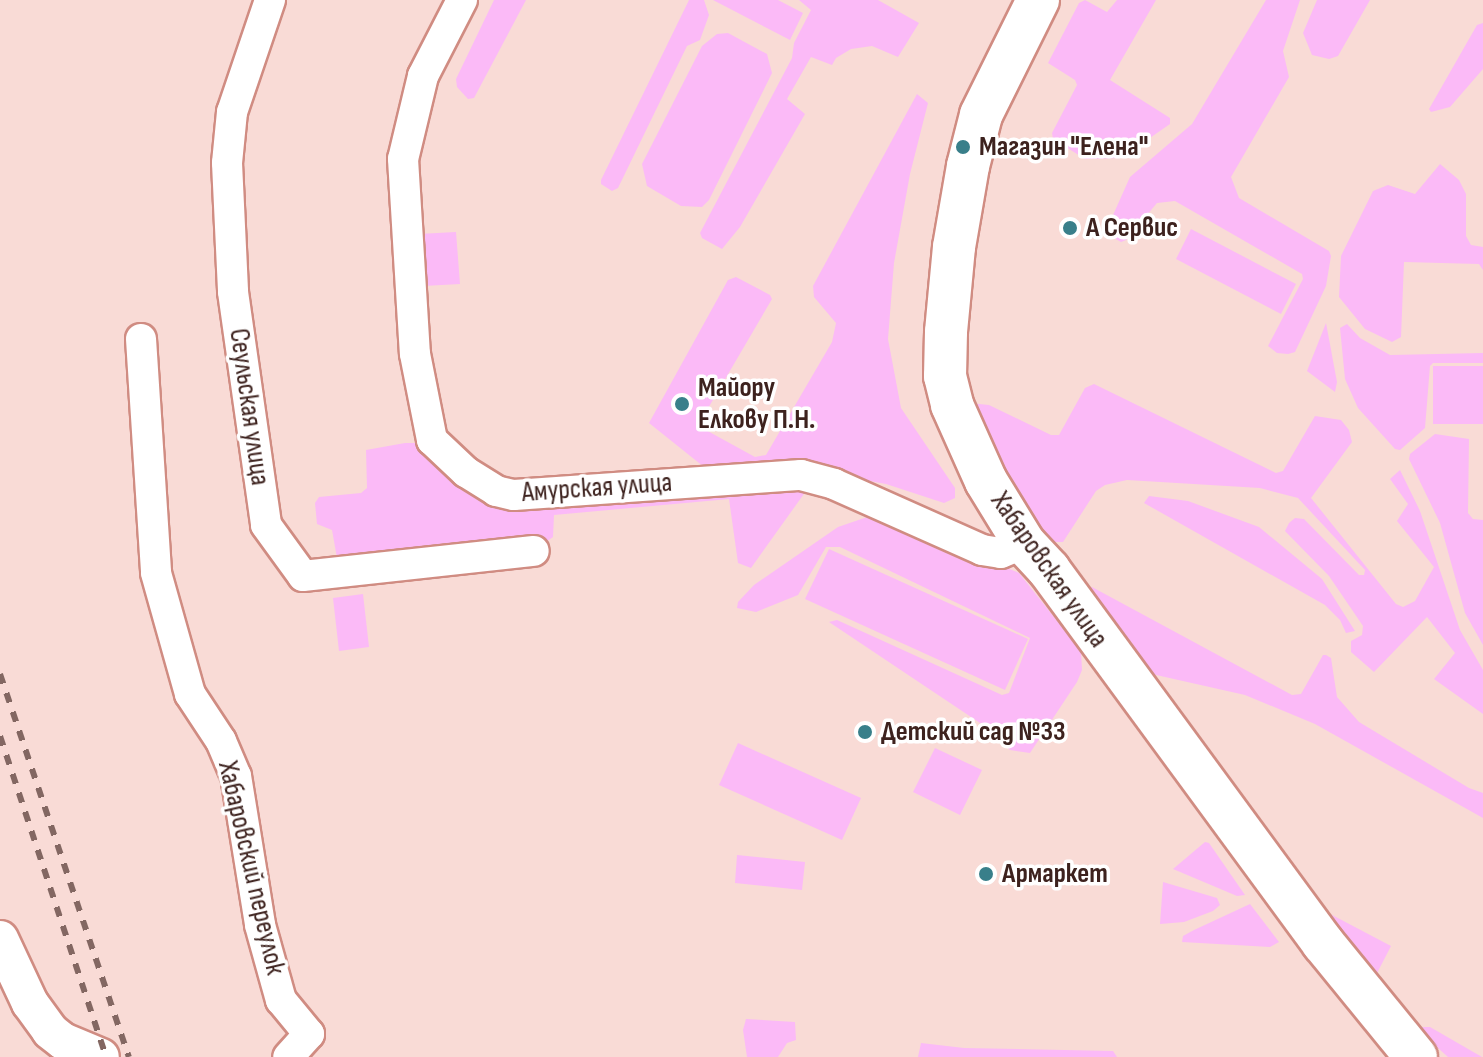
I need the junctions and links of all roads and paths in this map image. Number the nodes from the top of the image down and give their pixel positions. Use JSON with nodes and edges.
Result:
{"nodes":[{"id":1,"x":270,"y":0,"type":"edge"},
{"id":2,"x":462,"y":0,"type":"edge"},
{"id":3,"x":1039,"y":2,"type":"edge"},
{"id":4,"x":141,"y":339,"type":"dead end"},
{"id":5,"x":1024,"y":543,"type":"junction"},
{"id":6,"x":534,"y":551,"type":"dead end"},
{"id":7,"x":0,"y":939,"type":"edge"},
{"id":8,"x":101,"y":1057,"type":"edge"},
{"id":9,"x":288,"y":1057,"type":"edge"},
{"id":10,"x":1416,"y":1057,"type":"edge"}],
"edges":[{"from":1,"to":6,"type":"street","name":"Сеульская улица"},
{"from":2,"to":5,"type":"street","name":"Амурская улица"},
{"from":3,"to":5,"type":"main road","name":"Хабаровская улица"},
{"from":4,"to":9,"type":"street","name":"Хабаровский переулок"},
{"from":5,"to":10,"type":"main road","name":"Хабаровская улица"},
{"from":7,"to":8,"type":"street"}]}
